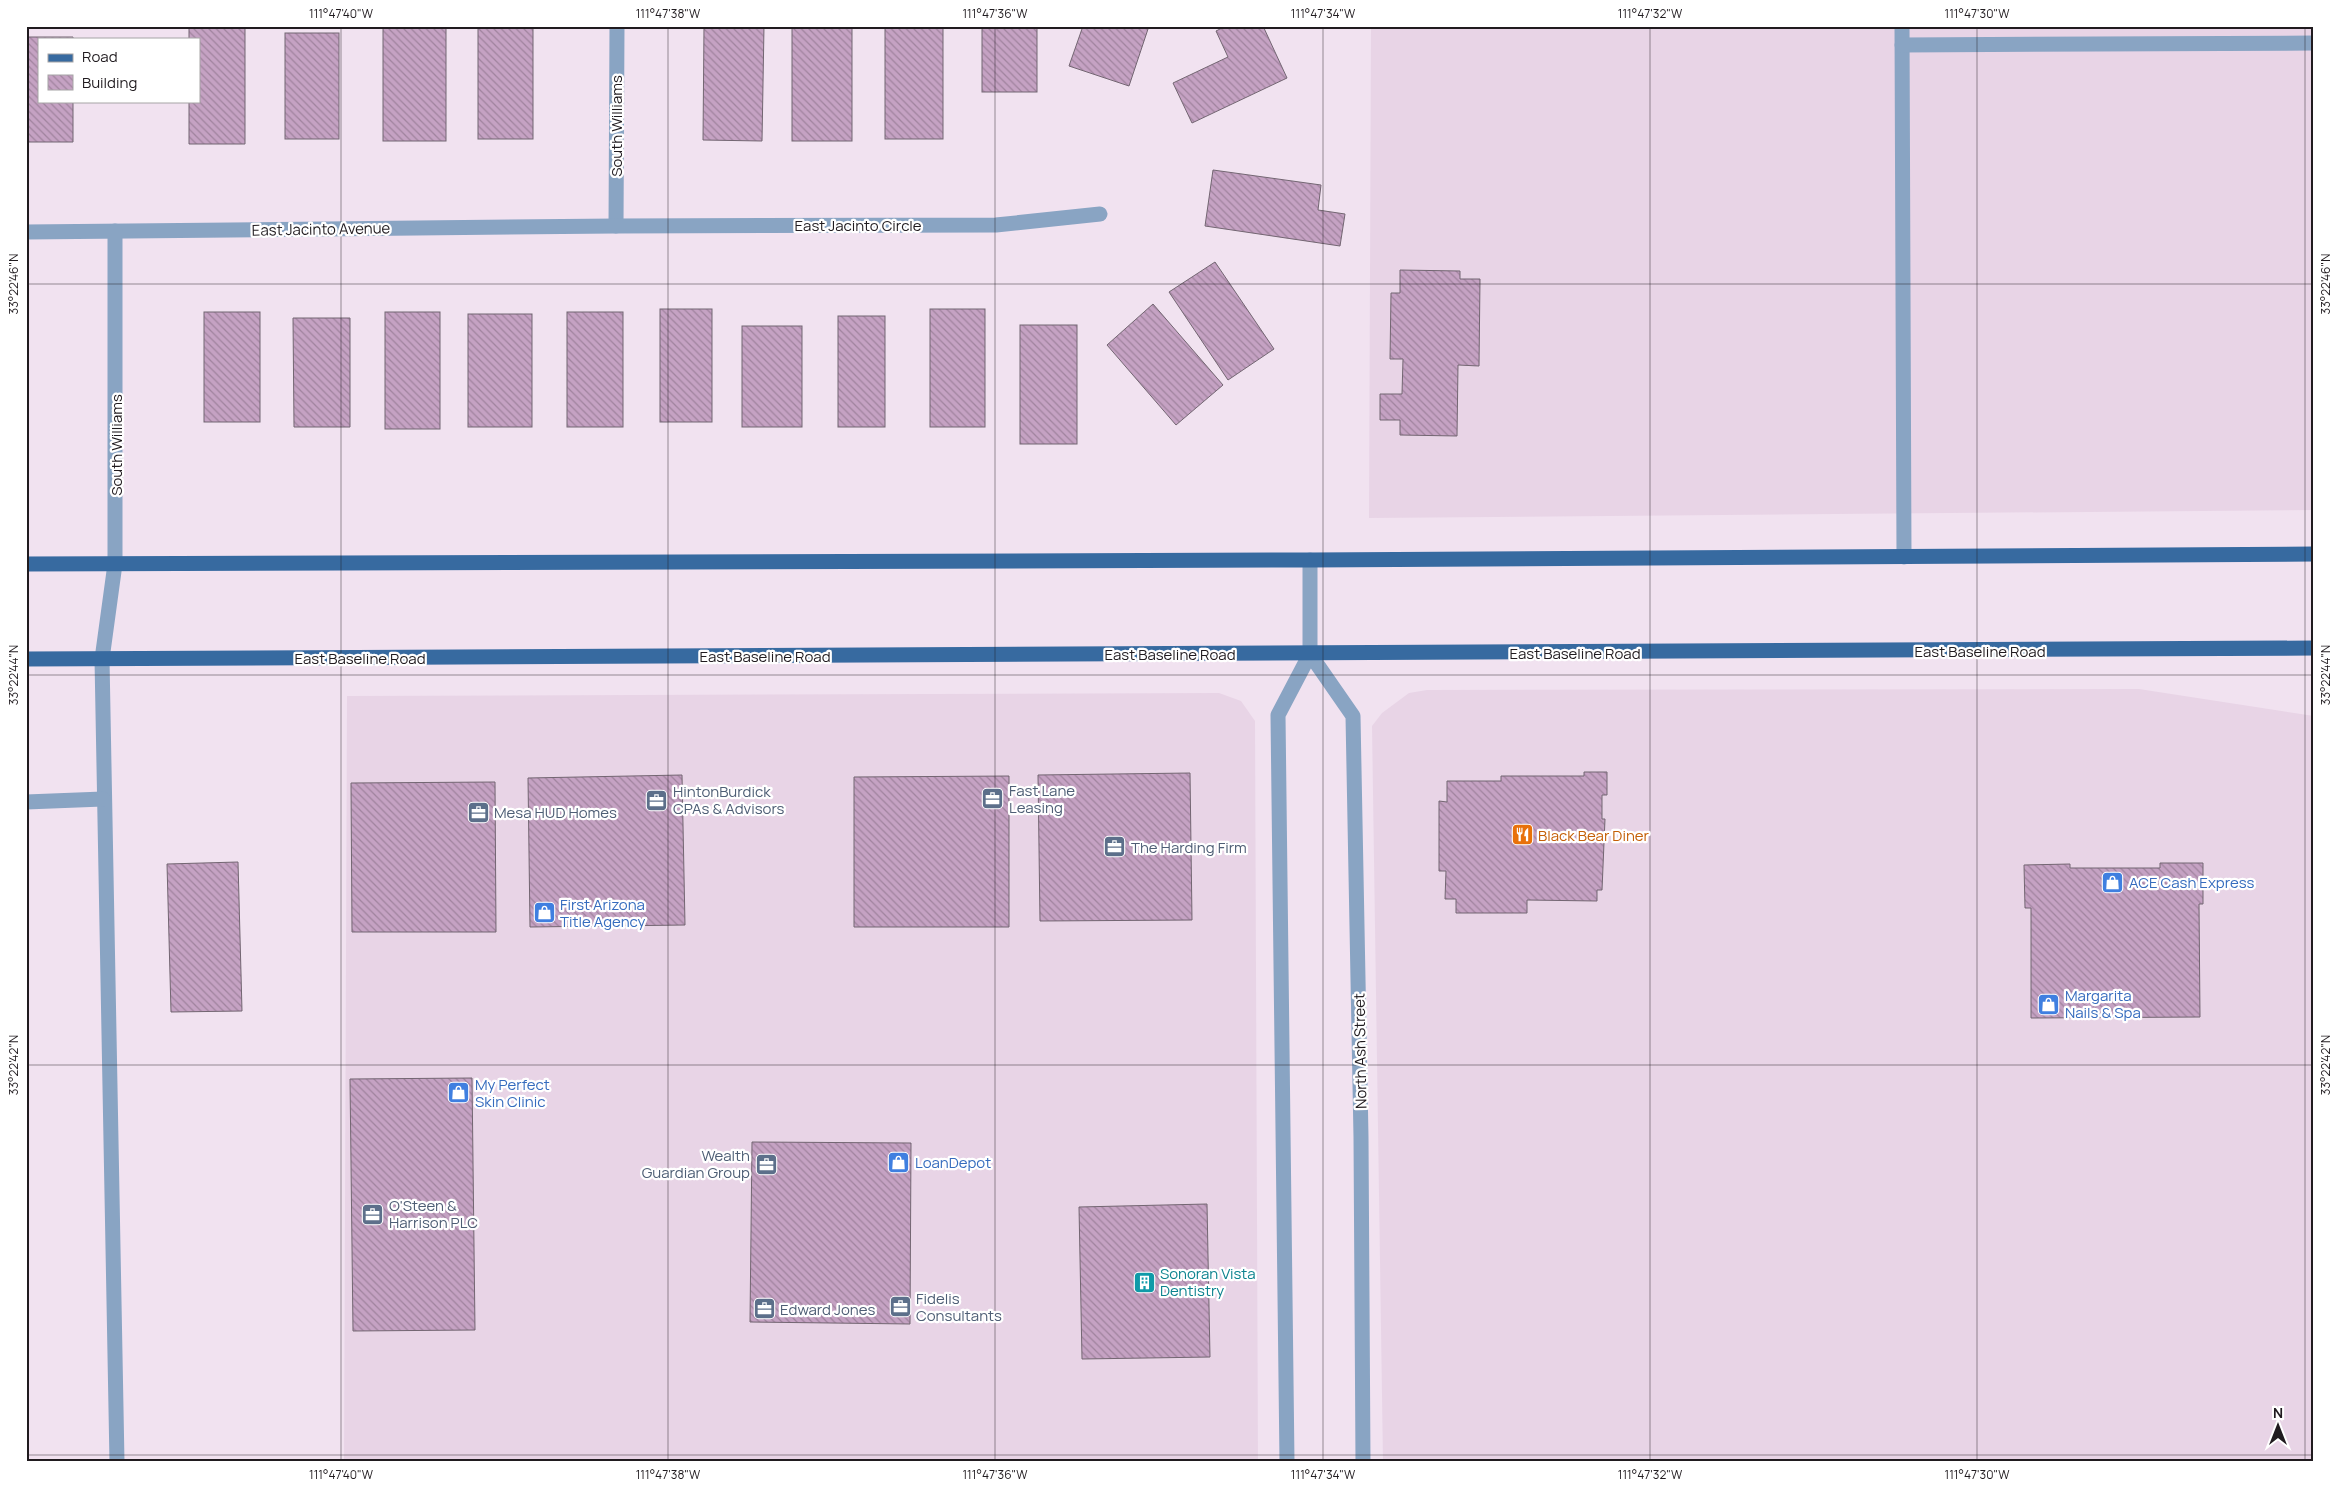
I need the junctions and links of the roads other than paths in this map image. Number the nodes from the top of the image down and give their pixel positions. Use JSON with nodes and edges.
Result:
{"nodes":[{"id":1,"x":616,"y":26,"type":"edge"},
{"id":2,"x":1902,"y":26,"type":"edge"},
{"id":3,"x":2314,"y":43,"type":"edge"},
{"id":4,"x":1902,"y":45,"type":"junction"},
{"id":5,"x":1100,"y":214,"type":"dead end"},
{"id":6,"x":616,"y":226,"type":"junction"},
{"id":7,"x":115,"y":231,"type":"junction"},
{"id":8,"x":26,"y":232,"type":"edge"},
{"id":9,"x":2314,"y":554,"type":"edge"},
{"id":10,"x":1904,"y":557,"type":"junction"},
{"id":11,"x":1310,"y":560,"type":"junction"},
{"id":12,"x":26,"y":564,"type":"edge"},
{"id":13,"x":115,"y":564,"type":"junction"},
{"id":14,"x":2314,"y":648,"type":"edge"},
{"id":15,"x":1310,"y":654,"type":"junction"},
{"id":16,"x":26,"y":659,"type":"edge"},
{"id":17,"x":102,"y":659,"type":"junction"},
{"id":18,"x":103,"y":799,"type":"junction"},
{"id":19,"x":26,"y":802,"type":"edge"},
{"id":20,"x":117,"y":1462,"type":"edge"},
{"id":21,"x":1287,"y":1462,"type":"edge"},
{"id":22,"x":1363,"y":1462,"type":"edge"}],
"edges":[{"from":1,"to":6,"type":"street","name":"South Williams"},
{"from":2,"to":4,"type":"street"},
{"from":3,"to":4,"type":"street"},
{"from":4,"to":10,"type":"street"},
{"from":5,"to":6,"type":"street","name":"East Jacinto Circle"},
{"from":6,"to":7,"type":"street","name":"East Jacinto Avenue"},
{"from":7,"to":8,"type":"street","name":"East Jacinto Avenue"},
{"from":7,"to":13,"type":"street","name":"South Williams"},
{"from":9,"to":10,"type":"main road"},
{"from":10,"to":11,"type":"main road"},
{"from":11,"to":13,"type":"main road"},
{"from":11,"to":15,"type":"street"},
{"from":12,"to":13,"type":"main road"},
{"from":13,"to":17,"type":"street","name":"South Williams"},
{"from":14,"to":15,"type":"main road","name":"East Baseline Road"},
{"from":15,"to":17,"type":"main road","name":"East Baseline Road"},
{"from":15,"to":21,"type":"street"},
{"from":15,"to":22,"type":"street","name":"North Ash Street"},
{"from":16,"to":17,"type":"main road","name":"East Baseline Road"},
{"from":17,"to":18,"type":"street","name":"South Williams"},
{"from":18,"to":19,"type":"street"},
{"from":18,"to":20,"type":"street","name":"South Williams"}]}
